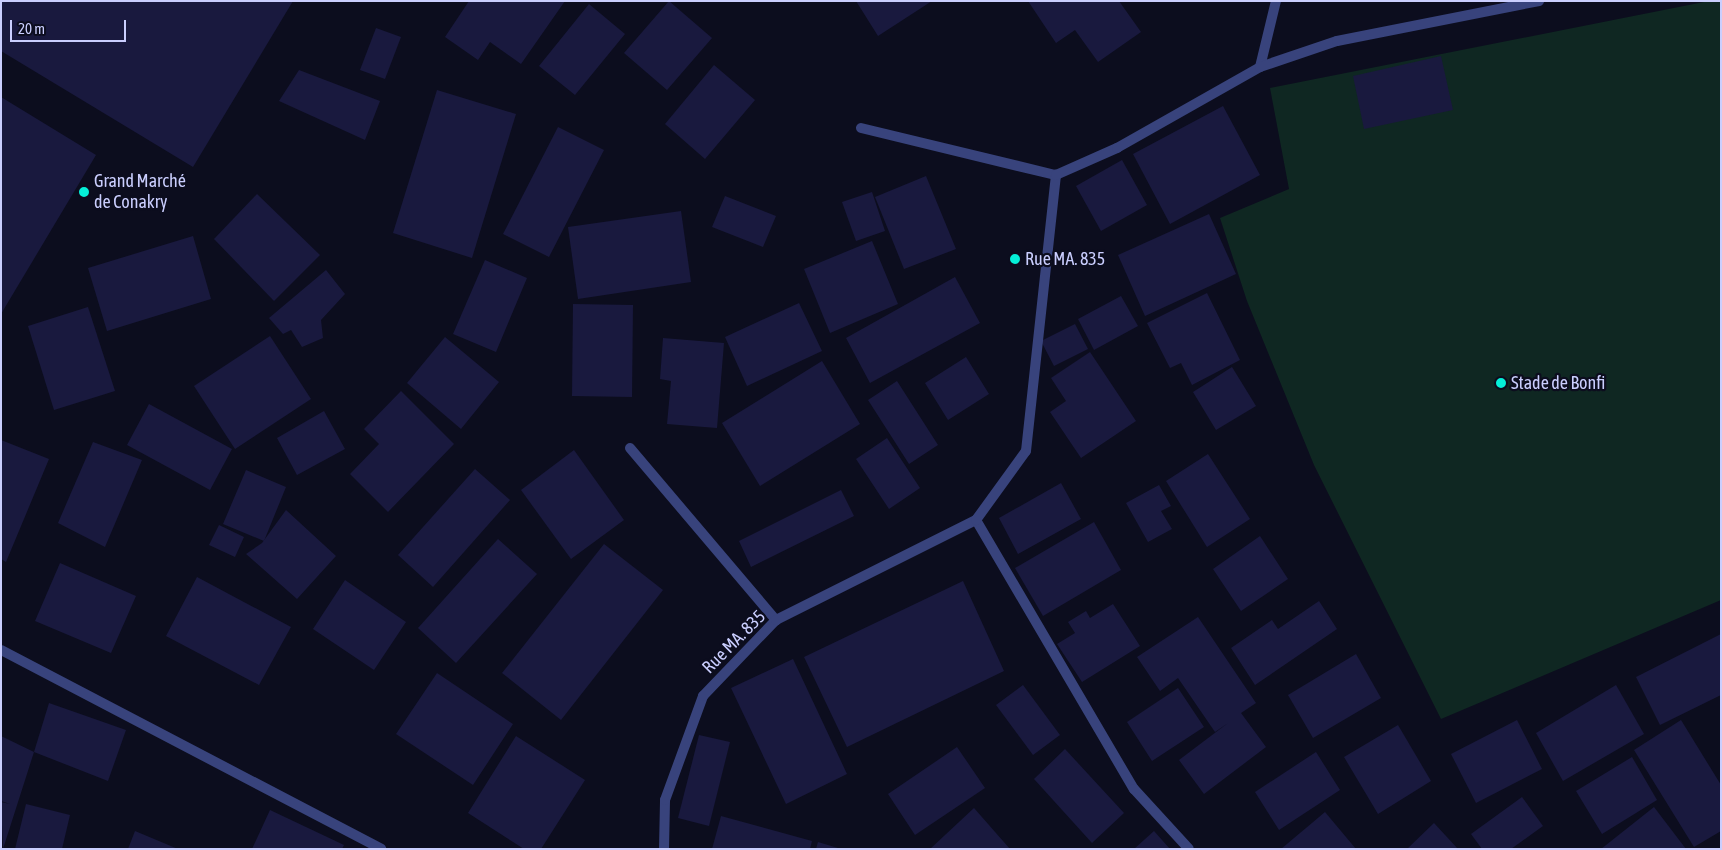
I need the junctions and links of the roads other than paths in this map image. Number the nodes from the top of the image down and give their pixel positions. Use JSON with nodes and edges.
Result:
{"nodes":[{"id":1,"x":1276,"y":1,"type":"edge"},
{"id":2,"x":1539,"y":1,"type":"edge"},
{"id":3,"x":1260,"y":67,"type":"junction"},
{"id":4,"x":861,"y":128,"type":"dead end"},
{"id":5,"x":1056,"y":175,"type":"junction"},
{"id":6,"x":630,"y":448,"type":"dead end"},
{"id":7,"x":976,"y":520,"type":"junction"},
{"id":8,"x":776,"y":620,"type":"junction"},
{"id":9,"x":1,"y":650,"type":"edge"},
{"id":10,"x":381,"y":849,"type":"edge"},
{"id":11,"x":664,"y":849,"type":"edge"},
{"id":12,"x":1189,"y":849,"type":"edge"}],
"edges":[{"from":1,"to":3,"type":"street"},
{"from":2,"to":3,"type":"street"},
{"from":3,"to":5,"type":"street"},
{"from":4,"to":5,"type":"street"},
{"from":5,"to":7,"type":"street","name":"Rue MA. 835"},
{"from":6,"to":8,"type":"street"},
{"from":7,"to":8,"type":"street","name":"Rue MA. 835"},
{"from":7,"to":12,"type":"street"},
{"from":8,"to":11,"type":"street","name":"Rue MA. 835"},
{"from":9,"to":10,"type":"street"}]}
